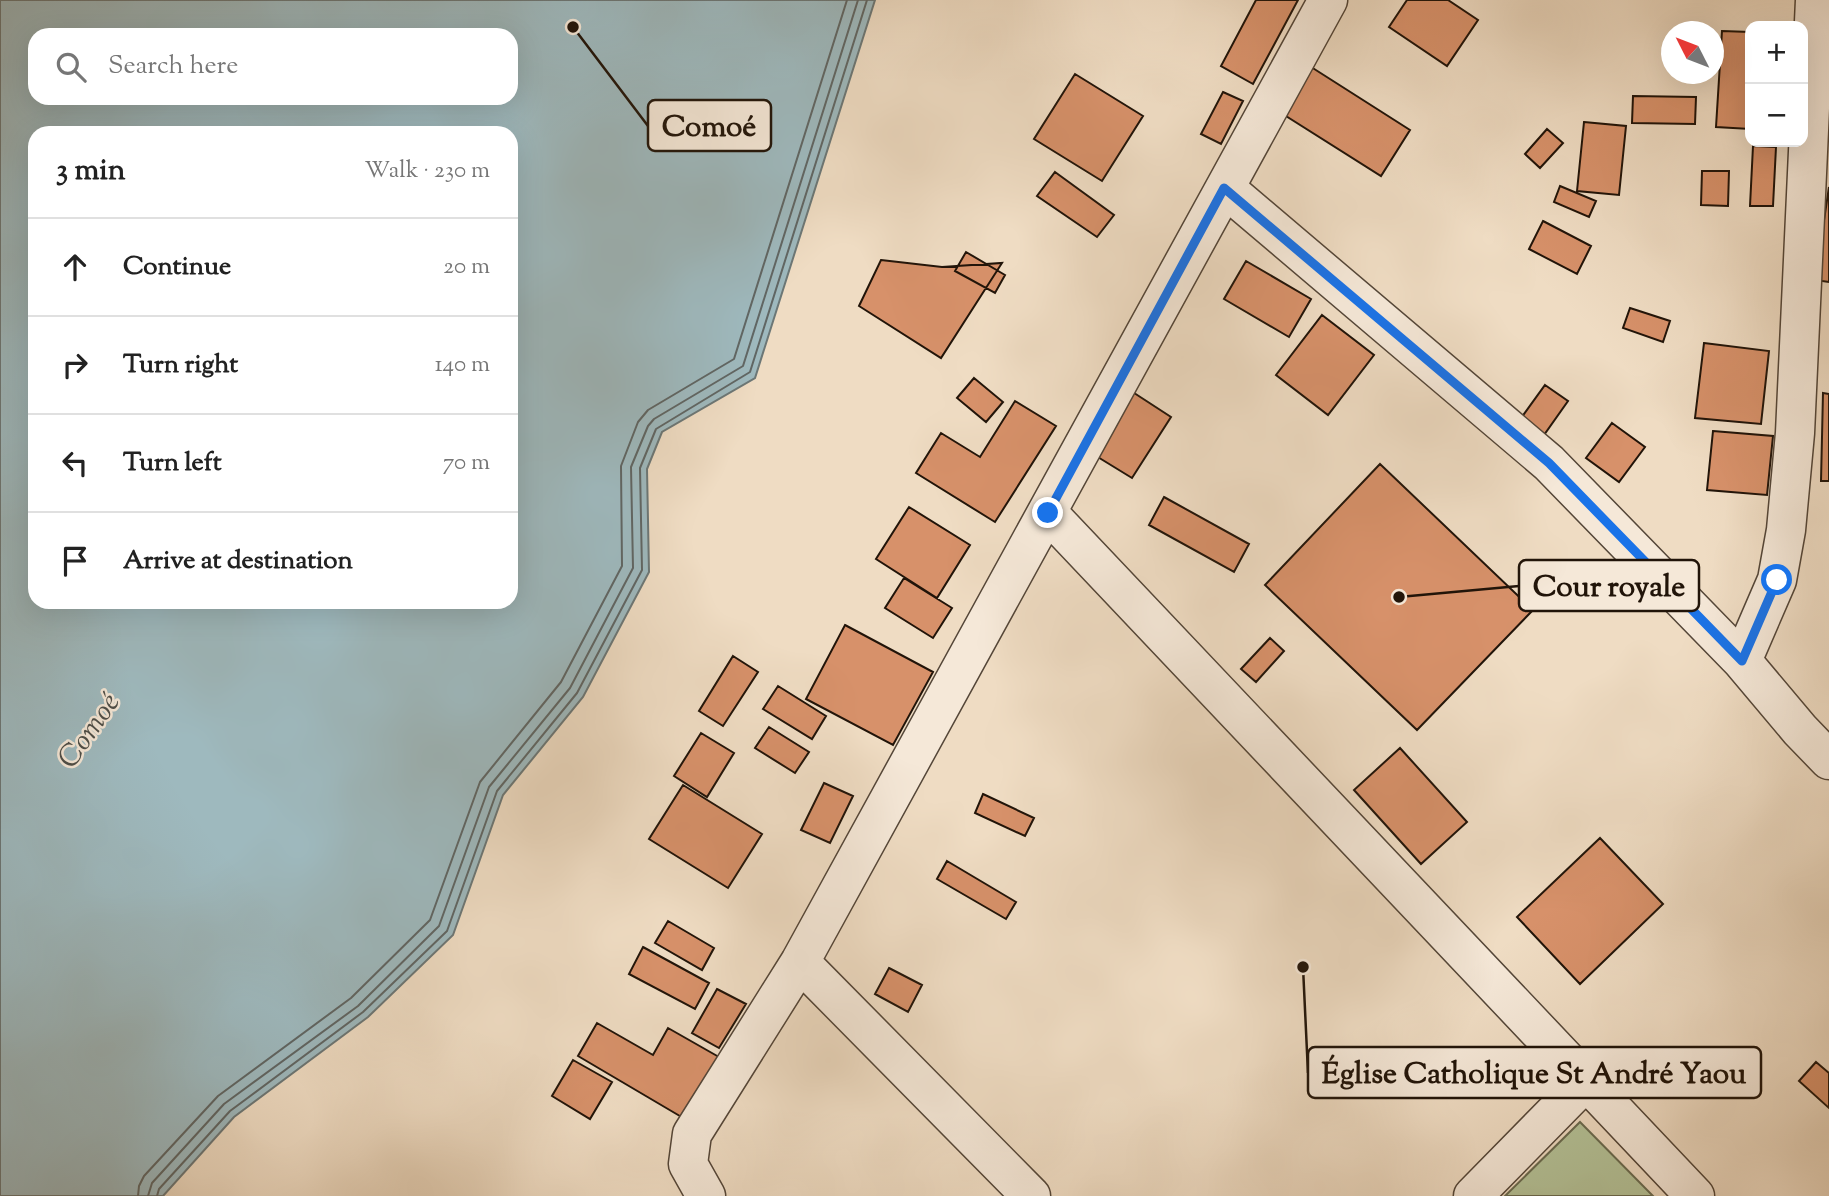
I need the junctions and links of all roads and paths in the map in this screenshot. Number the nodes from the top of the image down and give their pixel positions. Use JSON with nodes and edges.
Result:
{"nodes":[{"id":1,"x":1328,"y":0,"type":"edge"},
{"id":2,"x":1815,"y":0,"type":"edge"},
{"id":3,"x":1224,"y":188,"type":"junction"},
{"id":4,"x":1048,"y":513,"type":"junction"},
{"id":5,"x":1742,"y":661,"type":"junction"},
{"id":6,"x":1815,"y":729,"type":"edge"},
{"id":7,"x":1829,"y":760,"type":"edge"},
{"id":8,"x":800,"y":962,"type":"junction"},
{"id":9,"x":1585,"y":1082,"type":"junction"},
{"id":10,"x":706,"y":1196,"type":"edge"},
{"id":11,"x":1031,"y":1196,"type":"edge"},
{"id":12,"x":1473,"y":1196,"type":"edge"},
{"id":13,"x":1695,"y":1196,"type":"edge"}],
"edges":[{"from":1,"to":3,"type":"street"},
{"from":2,"to":5,"type":"street"},
{"from":3,"to":4,"type":"street"},
{"from":3,"to":5,"type":"street"},
{"from":4,"to":8,"type":"street"},
{"from":4,"to":9,"type":"street"},
{"from":5,"to":6,"type":"street"},
{"from":6,"to":7,"type":"street"},
{"from":8,"to":10,"type":"street"},
{"from":8,"to":11,"type":"street"},
{"from":9,"to":12,"type":"street"},
{"from":9,"to":13,"type":"street"}]}
